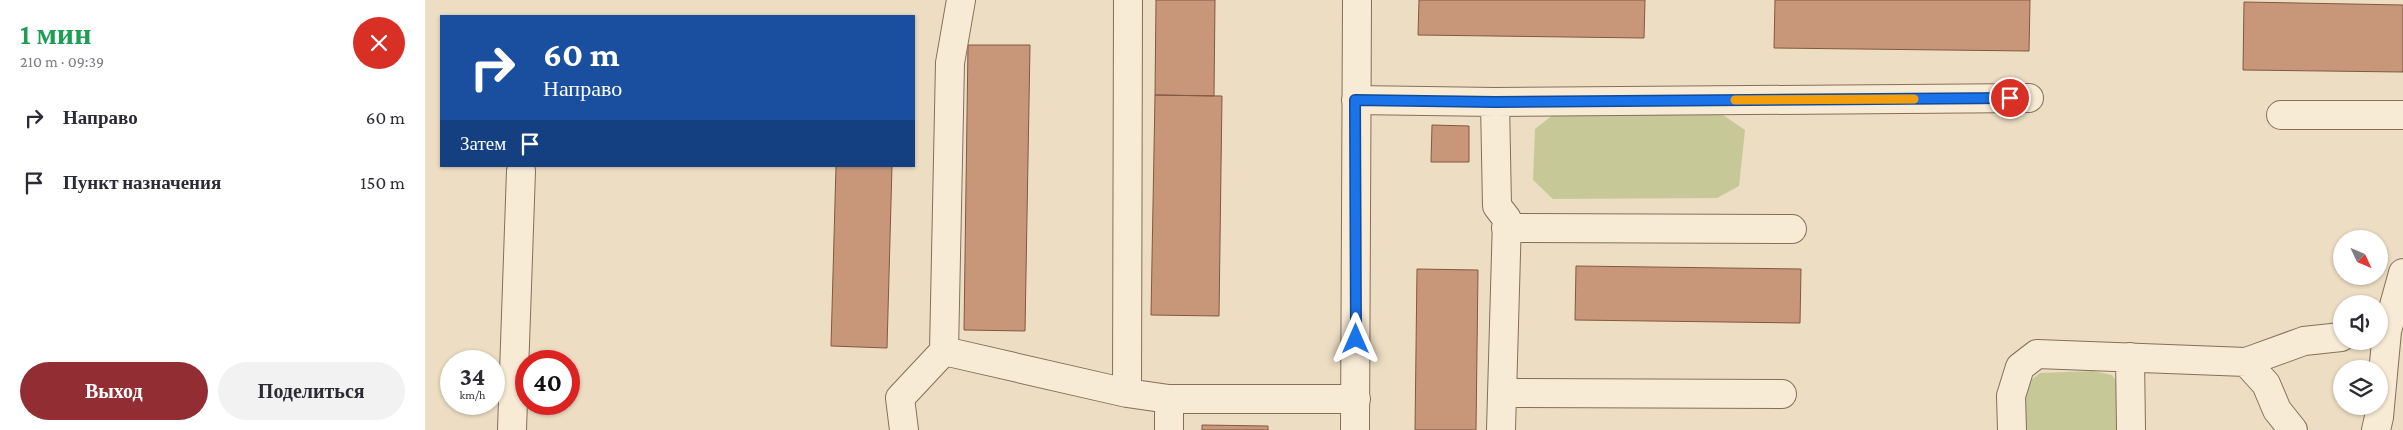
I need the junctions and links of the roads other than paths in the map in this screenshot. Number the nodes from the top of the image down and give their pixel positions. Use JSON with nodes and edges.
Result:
{"nodes":[{"id":1,"x":961,"y":0,"type":"edge"},
{"id":2,"x":1128,"y":0,"type":"edge"},
{"id":3,"x":1357,"y":0,"type":"edge"},
{"id":4,"x":2029,"y":98,"type":"dead end"},
{"id":5,"x":1355,"y":100,"type":"junction"},
{"id":6,"x":1495,"y":102,"type":"junction"},
{"id":7,"x":2281,"y":115,"type":"dead end"},
{"id":8,"x":2403,"y":116,"type":"edge"},
{"id":9,"x":521,"y":171,"type":"dead end"},
{"id":10,"x":1506,"y":228,"type":"junction"},
{"id":11,"x":1792,"y":229,"type":"dead end"},
{"id":12,"x":2403,"y":273,"type":"edge"},
{"id":13,"x":2388,"y":316,"type":"edge"},
{"id":14,"x":2333,"y":338,"type":"edge"},
{"id":15,"x":2382,"y":350,"type":"edge"},
{"id":16,"x":944,"y":351,"type":"junction"},
{"id":17,"x":2130,"y":356,"type":"junction"},
{"id":18,"x":2245,"y":362,"type":"junction"},
{"id":19,"x":1127,"y":393,"type":"junction"},
{"id":20,"x":1502,"y":393,"type":"junction"},
{"id":21,"x":1782,"y":394,"type":"dead end"},
{"id":22,"x":1169,"y":399,"type":"junction"},
{"id":23,"x":1356,"y":399,"type":"junction"},
{"id":24,"x":512,"y":430,"type":"edge"},
{"id":25,"x":904,"y":430,"type":"edge"},
{"id":26,"x":1169,"y":430,"type":"edge"},
{"id":27,"x":1355,"y":430,"type":"edge"},
{"id":28,"x":1501,"y":430,"type":"edge"},
{"id":29,"x":2012,"y":430,"type":"edge"},
{"id":30,"x":2131,"y":430,"type":"edge"},
{"id":31,"x":2293,"y":430,"type":"edge"},
{"id":32,"x":2376,"y":430,"type":"edge"}],
"edges":[{"from":1,"to":16,"type":"street"},
{"from":2,"to":19,"type":"street"},
{"from":3,"to":5,"type":"street"},
{"from":4,"to":6,"type":"street"},
{"from":5,"to":6,"type":"street"},
{"from":5,"to":23,"type":"street"},
{"from":6,"to":10,"type":"street"},
{"from":7,"to":8,"type":"street"},
{"from":9,"to":24,"type":"street"},
{"from":10,"to":11,"type":"street"},
{"from":10,"to":20,"type":"street"},
{"from":12,"to":13,"type":"street"},
{"from":14,"to":18,"type":"street"},
{"from":15,"to":32,"type":"street"},
{"from":16,"to":19,"type":"street"},
{"from":16,"to":25,"type":"street"},
{"from":17,"to":18,"type":"street"},
{"from":17,"to":29,"type":"street"},
{"from":17,"to":30,"type":"street"},
{"from":18,"to":31,"type":"street"},
{"from":19,"to":22,"type":"street"},
{"from":20,"to":21,"type":"street"},
{"from":20,"to":28,"type":"street"},
{"from":22,"to":23,"type":"street"},
{"from":22,"to":26,"type":"street"},
{"from":23,"to":27,"type":"street"}]}
